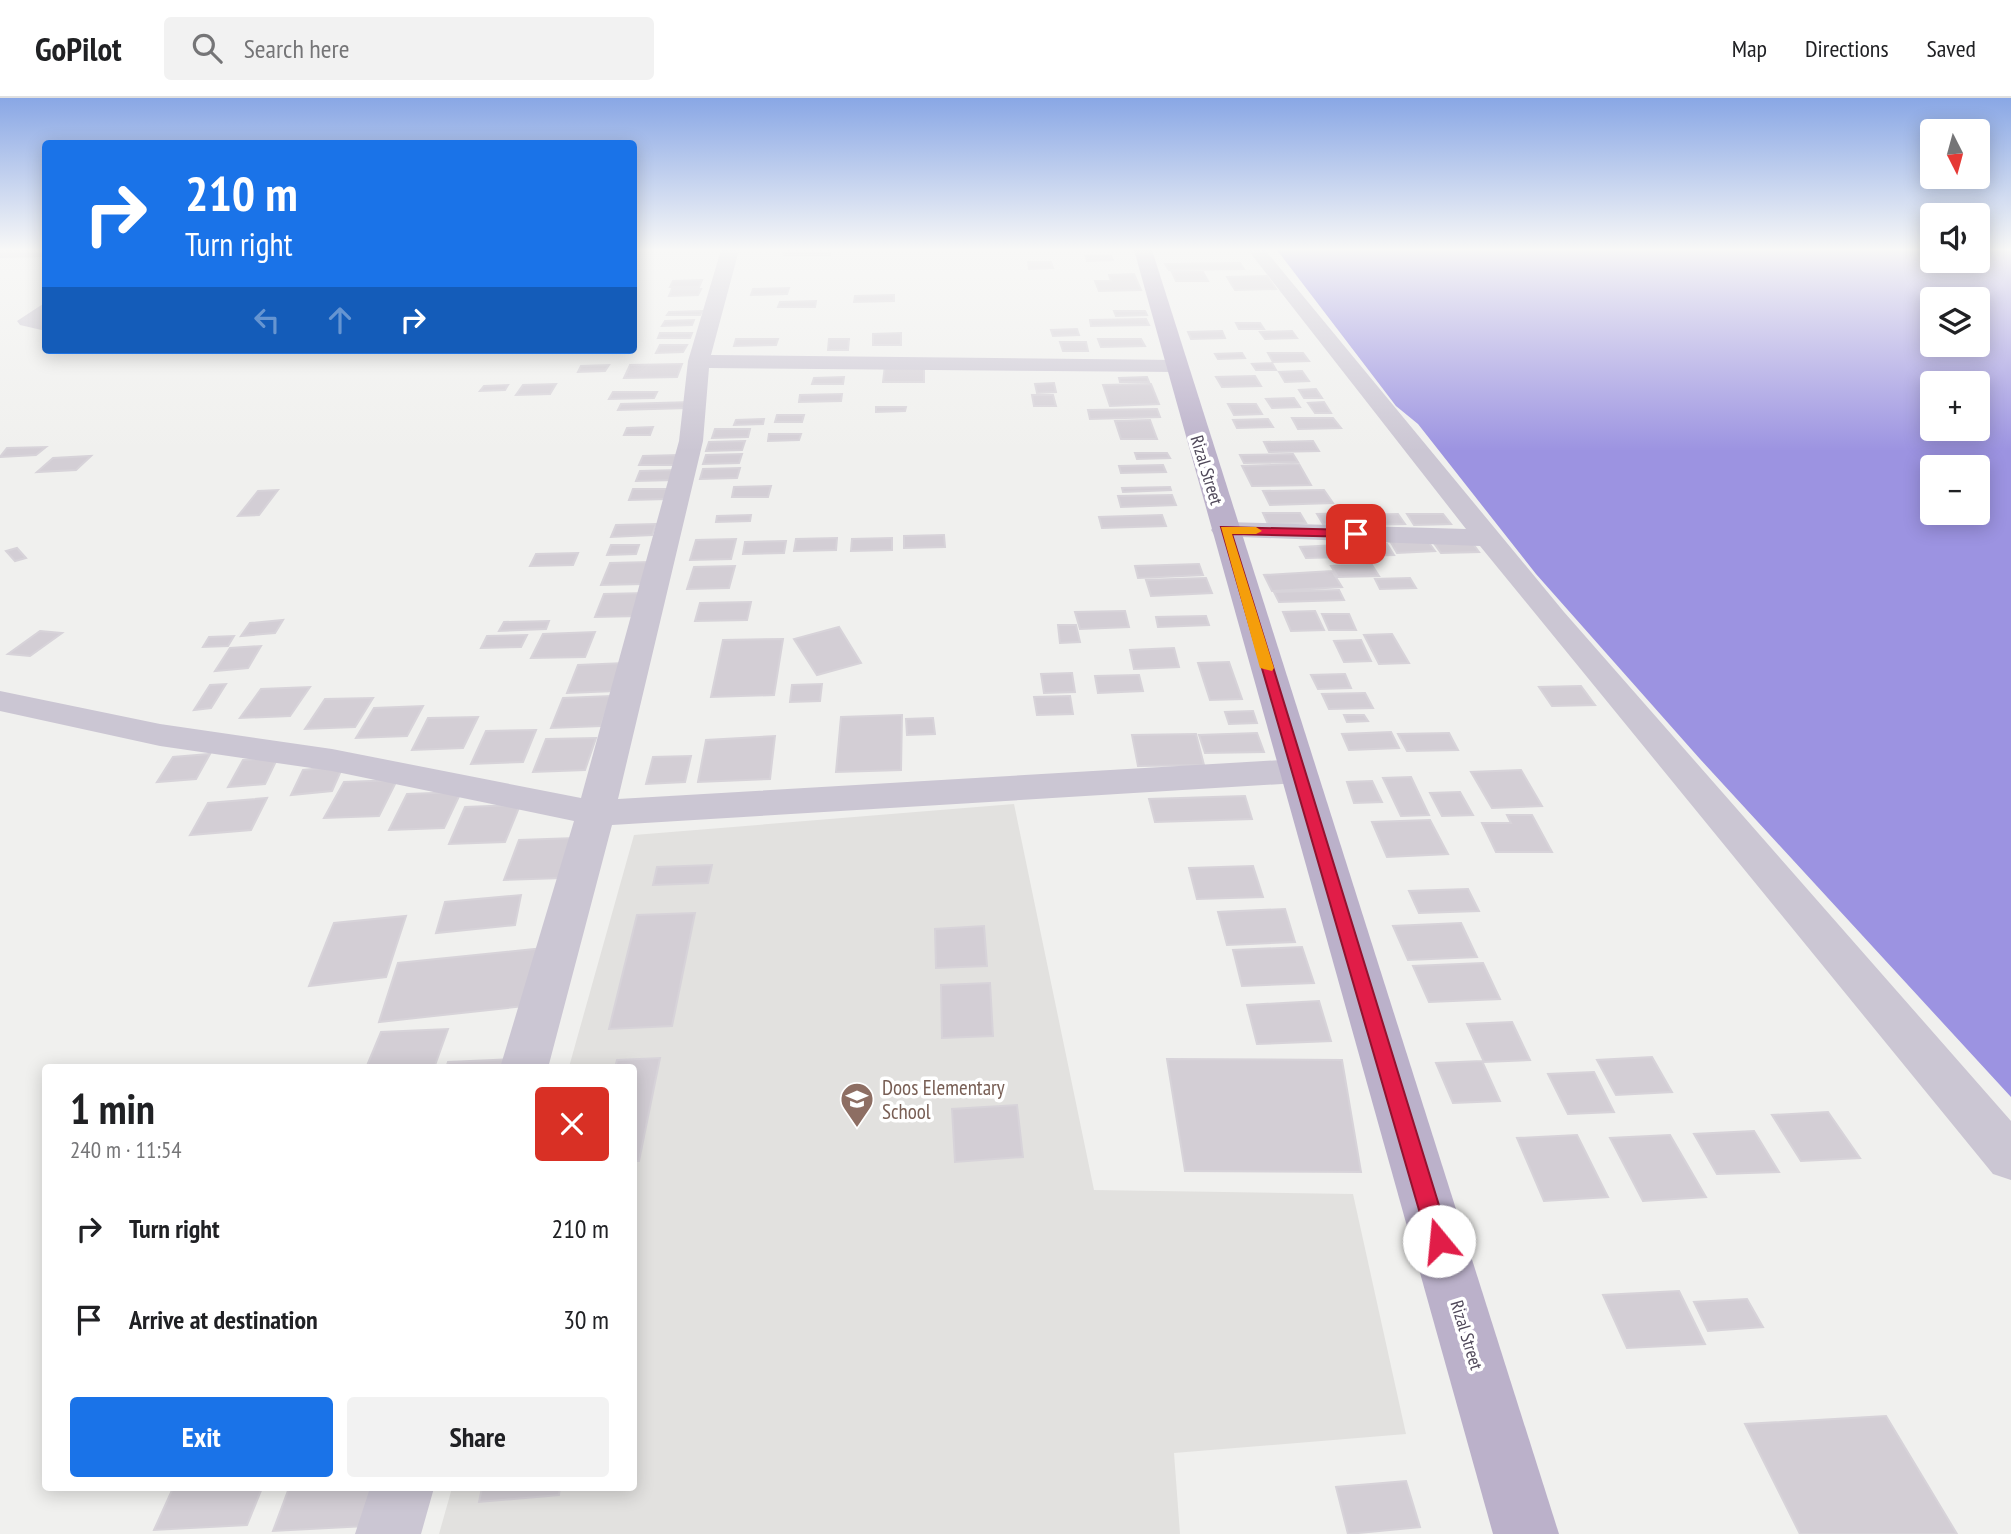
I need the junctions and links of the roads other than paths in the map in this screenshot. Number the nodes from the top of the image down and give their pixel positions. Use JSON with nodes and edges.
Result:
{"nodes":[{"id":1,"x":33,"y":317,"type":"edge"},
{"id":2,"x":711,"y":317,"type":"edge"},
{"id":3,"x":1162,"y":317,"type":"edge"},
{"id":4,"x":1310,"y":317,"type":"edge"},
{"id":5,"x":42,"y":324,"type":"edge"},
{"id":6,"x":699,"y":360,"type":"junction"},
{"id":7,"x":1176,"y":366,"type":"junction"},
{"id":8,"x":1225,"y":530,"type":"junction"},
{"id":9,"x":1487,"y":538,"type":"junction"},
{"id":10,"x":0,"y":701,"type":"edge"},
{"id":11,"x":1298,"y":771,"type":"junction"},
{"id":12,"x":596,"y":813,"type":"junction"},
{"id":13,"x":525,"y":1064,"type":"edge"},
{"id":14,"x":2011,"y":1158,"type":"edge"},
{"id":15,"x":401,"y":1491,"type":"edge"},
{"id":16,"x":388,"y":1534,"type":"edge"},
{"id":17,"x":1526,"y":1534,"type":"edge"}],
"edges":[{"from":1,"to":5,"type":"street"},
{"from":2,"to":6,"type":"street"},
{"from":3,"to":7,"type":"main road","name":"Rizal Street"},
{"from":4,"to":9,"type":"street"},
{"from":6,"to":7,"type":"street"},
{"from":6,"to":12,"type":"street"},
{"from":7,"to":8,"type":"main road","name":"Rizal Street"},
{"from":8,"to":9,"type":"street"},
{"from":8,"to":11,"type":"main road","name":"Rizal Street"},
{"from":9,"to":14,"type":"street"},
{"from":10,"to":12,"type":"street"},
{"from":11,"to":12,"type":"street"},
{"from":11,"to":17,"type":"main road","name":"Rizal Street"},
{"from":12,"to":13,"type":"street"},
{"from":15,"to":16,"type":"street"}]}
